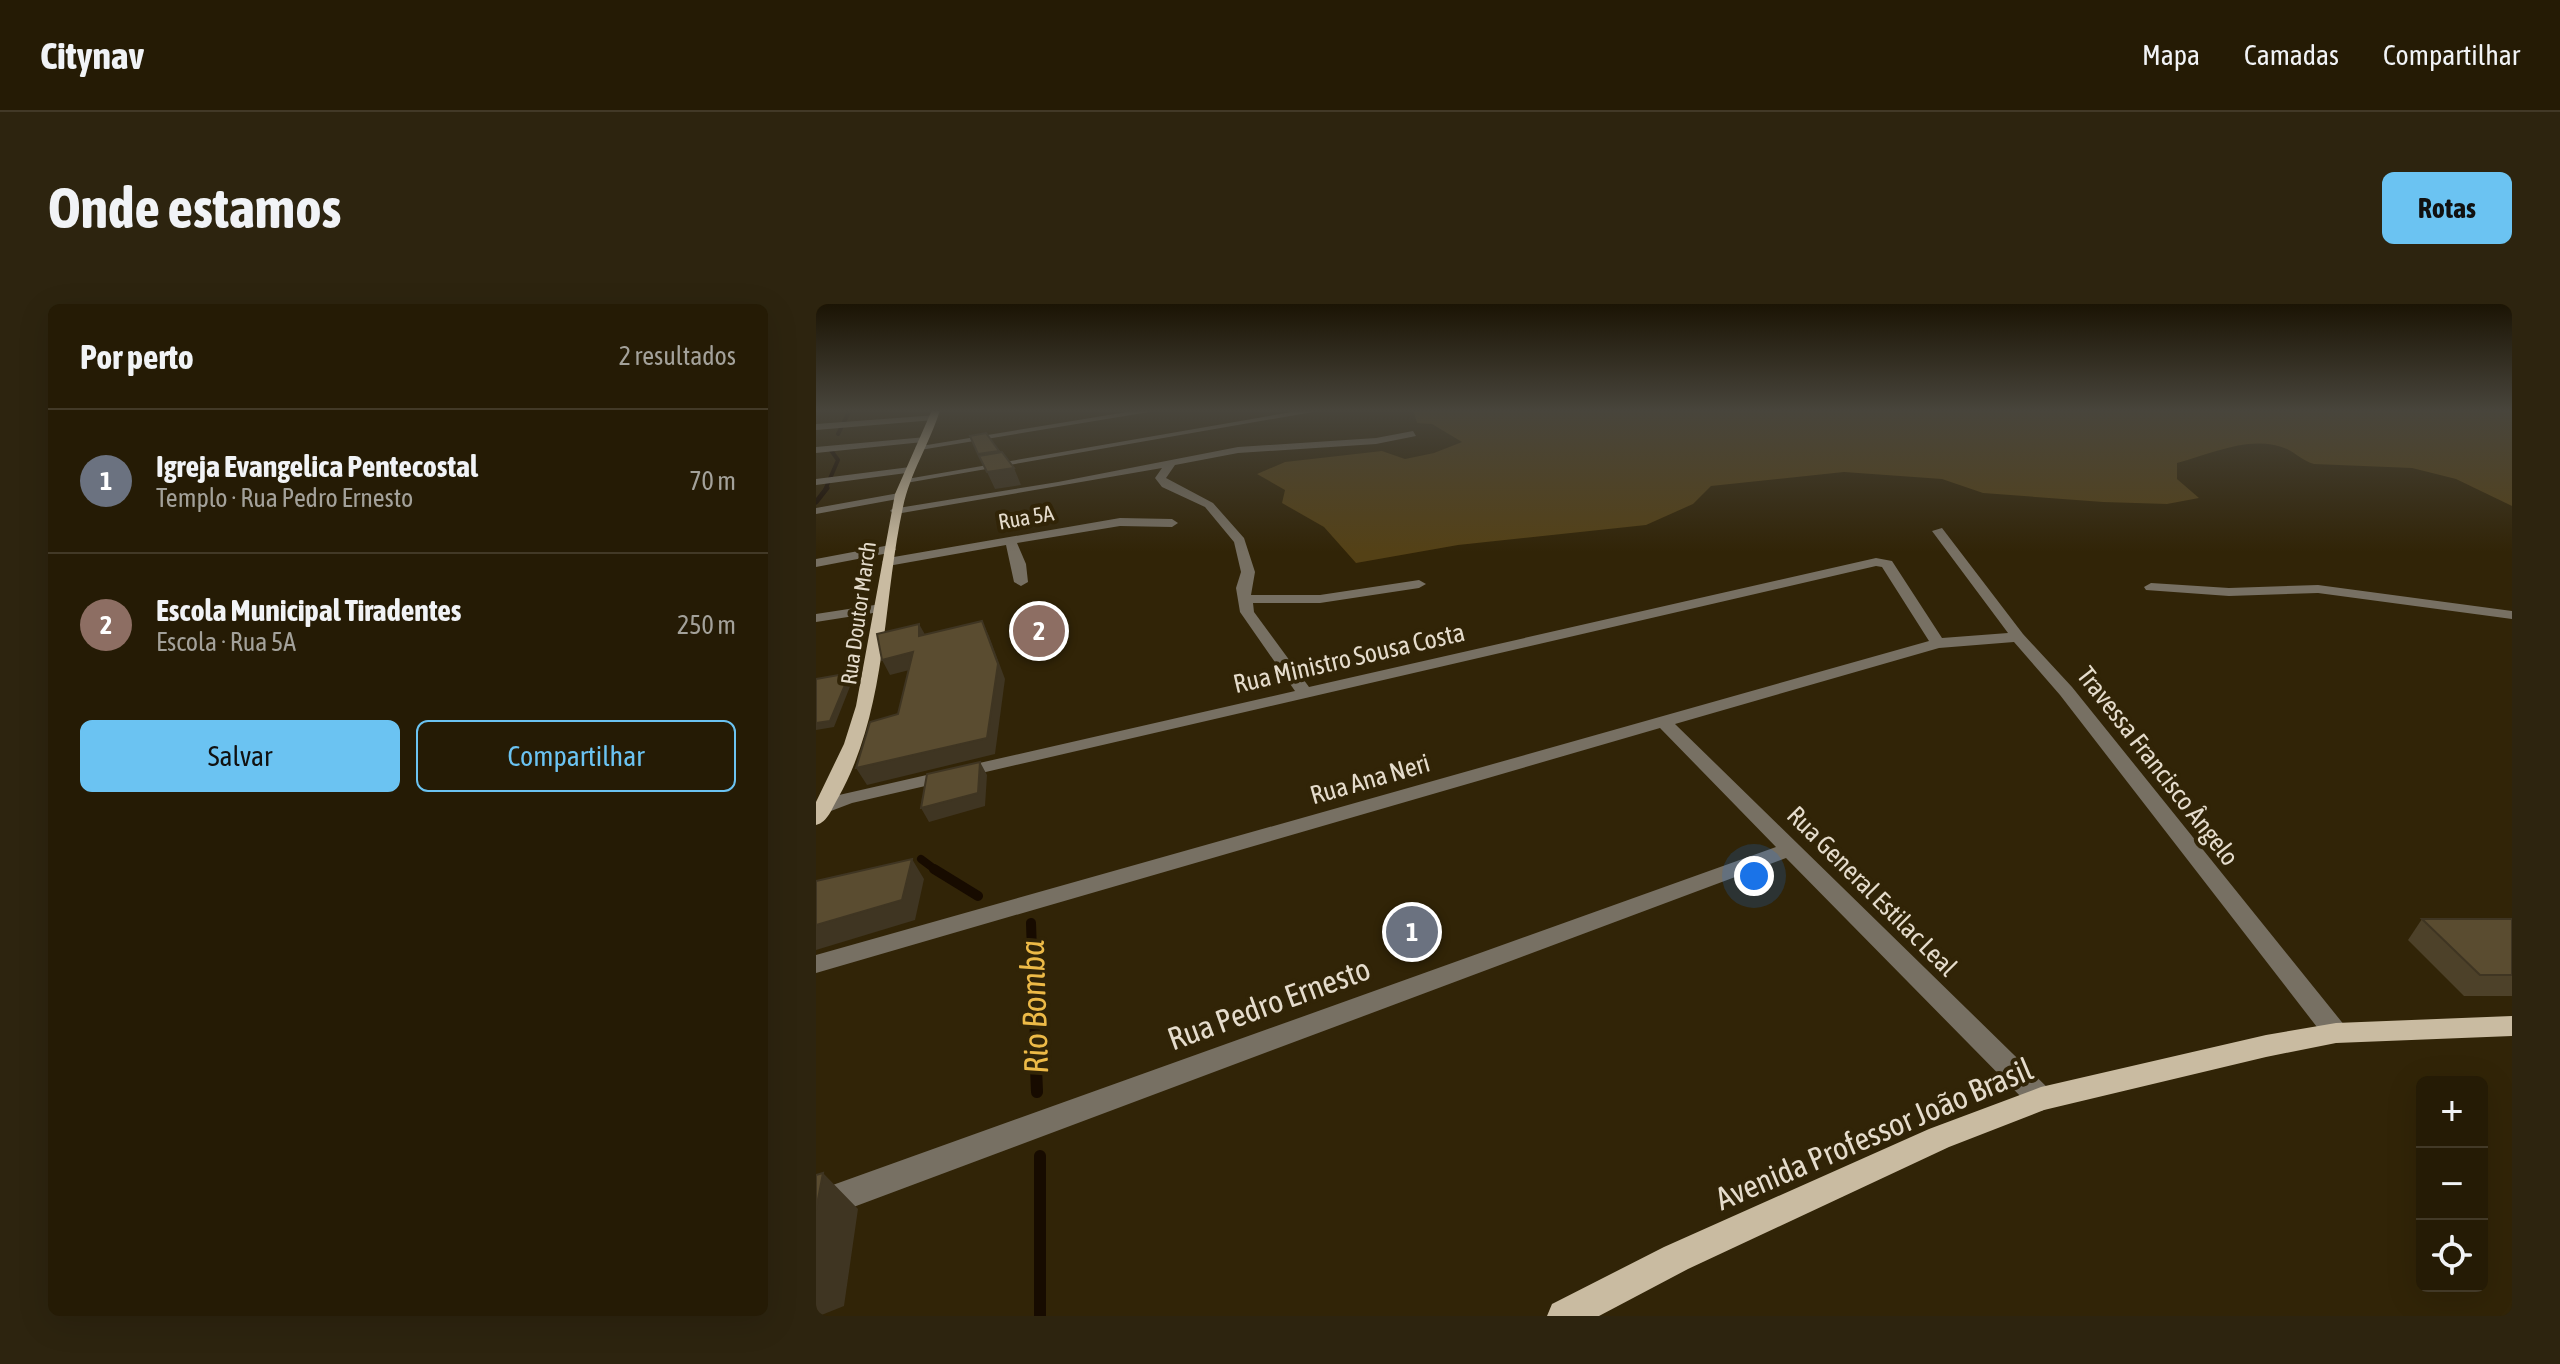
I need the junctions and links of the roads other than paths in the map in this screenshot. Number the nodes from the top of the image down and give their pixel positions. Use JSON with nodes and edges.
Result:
{"nodes":[{"id":1,"x":916,"y":457,"type":"edge"},
{"id":2,"x":1021,"y":457,"type":"edge"},
{"id":3,"x":1196,"y":457,"type":"edge"},
{"id":4,"x":1173,"y":461,"type":"junction"},
{"id":5,"x":908,"y":475,"type":"junction"},
{"id":6,"x":820,"y":482,"type":"edge"},
{"id":7,"x":898,"y":503,"type":"junction"},
{"id":8,"x":820,"y":510,"type":"edge"},
{"id":9,"x":1172,"y":523,"type":"dead end"},
{"id":10,"x":1938,"y":531,"type":"dead end"},
{"id":11,"x":1010,"y":540,"type":"junction"},
{"id":12,"x":889,"y":556,"type":"junction"},
{"id":13,"x":816,"y":563,"type":"edge"},
{"id":14,"x":1021,"y":582,"type":"dead end"},
{"id":15,"x":1419,"y":584,"type":"dead end"},
{"id":16,"x":2151,"y":587,"type":"dead end"},
{"id":17,"x":1244,"y":599,"type":"junction"},
{"id":18,"x":881,"y":608,"type":"junction"},
{"id":19,"x":2512,"y":615,"type":"edge"},
{"id":20,"x":816,"y":618,"type":"edge"},
{"id":21,"x":2018,"y":637,"type":"junction"},
{"id":22,"x":1938,"y":643,"type":"junction"},
{"id":23,"x":1306,"y":695,"type":"junction"},
{"id":24,"x":1663,"y":722,"type":"junction"},
{"id":25,"x":820,"y":814,"type":"edge"},
{"id":26,"x":1790,"y":849,"type":"junction"},
{"id":27,"x":816,"y":964,"type":"edge"},
{"id":28,"x":2512,"y":1026,"type":"edge"},
{"id":29,"x":2336,"y":1033,"type":"junction"},
{"id":30,"x":2041,"y":1099,"type":"junction"},
{"id":31,"x":816,"y":1206,"type":"edge"},
{"id":32,"x":1564,"y":1316,"type":"edge"}],
"edges":[{"from":1,"to":5,"type":"main road","name":"Rua Doutor March"},
{"from":2,"to":5,"type":"street"},
{"from":3,"to":4,"type":"street"},
{"from":4,"to":7,"type":"street"},
{"from":4,"to":17,"type":"street"},
{"from":5,"to":6,"type":"street"},
{"from":5,"to":7,"type":"main road","name":"Rua Doutor March"},
{"from":7,"to":8,"type":"street"},
{"from":7,"to":12,"type":"main road","name":"Rua Doutor March"},
{"from":9,"to":11,"type":"street","name":"Rua 5A"},
{"from":10,"to":21,"type":"street","name":"Travessa Francisco Ângelo"},
{"from":11,"to":12,"type":"street","name":"Rua 5A"},
{"from":11,"to":14,"type":"street"},
{"from":12,"to":13,"type":"street","name":"Rua 5A"},
{"from":12,"to":18,"type":"main road","name":"Rua Doutor March"},
{"from":15,"to":17,"type":"street"},
{"from":16,"to":19,"type":"street"},
{"from":17,"to":23,"type":"street"},
{"from":18,"to":20,"type":"street"},
{"from":18,"to":25,"type":"main road","name":"Rua Doutor March"},
{"from":21,"to":22,"type":"street","name":"Rua Ana Neri"},
{"from":21,"to":29,"type":"street","name":"Travessa Francisco Ângelo"},
{"from":22,"to":23,"type":"street","name":"Rua Ministro Sousa Costa"},
{"from":22,"to":24,"type":"street","name":"Rua Ana Neri"},
{"from":23,"to":25,"type":"street","name":"Rua Ministro Sousa Costa"},
{"from":24,"to":26,"type":"street","name":"Rua General Estilac Leal"},
{"from":24,"to":27,"type":"street","name":"Rua Ana Neri"},
{"from":26,"to":30,"type":"street","name":"Rua General Estilac Leal"},
{"from":26,"to":31,"type":"street","name":"Rua Pedro Ernesto"},
{"from":28,"to":29,"type":"main road","name":"Avenida Professor João Brasil"},
{"from":29,"to":30,"type":"main road","name":"Avenida Professor João Brasil"},
{"from":30,"to":32,"type":"main road","name":"Avenida Professor João Brasil"}]}
